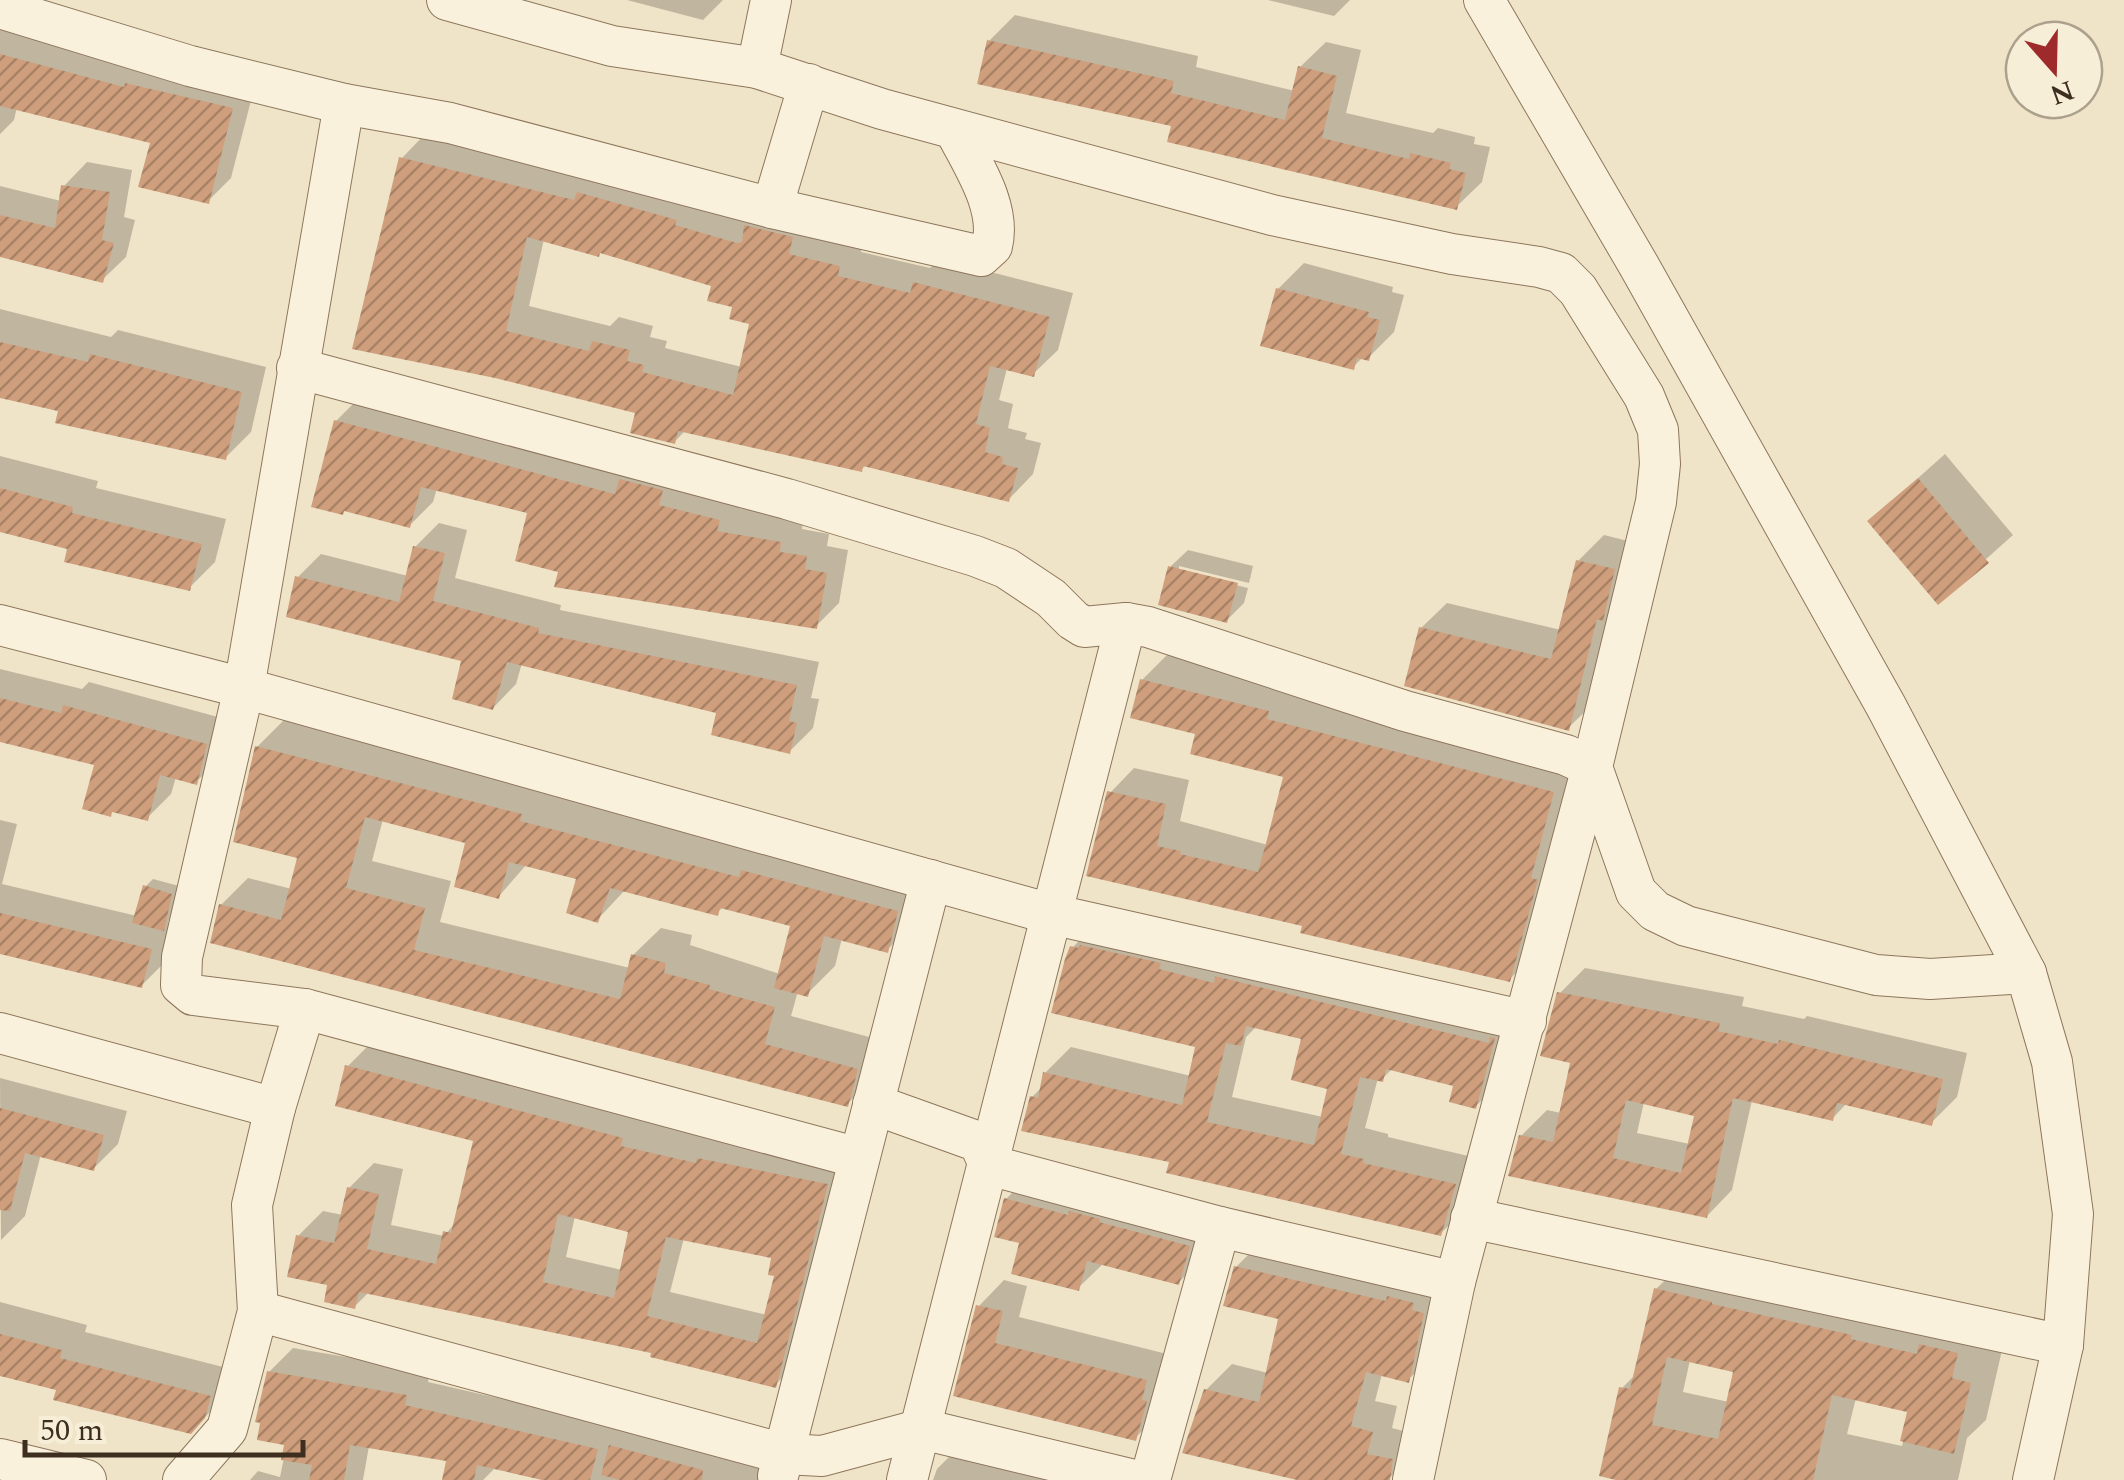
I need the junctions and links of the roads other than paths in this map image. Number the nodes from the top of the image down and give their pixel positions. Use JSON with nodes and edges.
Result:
{"nodes":[{"id":1,"x":447,"y":0,"type":"edge"},
{"id":2,"x":771,"y":0,"type":"edge"},
{"id":3,"x":1484,"y":0,"type":"edge"},
{"id":4,"x":0,"y":8,"type":"edge"},
{"id":5,"x":758,"y":68,"type":"junction"},
{"id":6,"x":809,"y":84,"type":"junction"},
{"id":7,"x":344,"y":104,"type":"junction"},
{"id":8,"x":955,"y":130,"type":"junction"},
{"id":9,"x":772,"y":208,"type":"junction"},
{"id":10,"x":297,"y":368,"type":"junction"},
{"id":11,"x":1126,"y":622,"type":"junction"},
{"id":12,"x":0,"y":625,"type":"edge"},
{"id":13,"x":244,"y":688,"type":"junction"},
{"id":14,"x":1592,"y":767,"type":"junction"},
{"id":15,"x":931,"y":880,"type":"junction"},
{"id":16,"x":1050,"y":914,"type":"junction"},
{"id":17,"x":2026,"y":973,"type":"junction"},
{"id":18,"x":306,"y":1008,"type":"junction"},
{"id":19,"x":1526,"y":1021,"type":"junction"},
{"id":20,"x":0,"y":1033,"type":"edge"},
{"id":21,"x":873,"y":1104,"type":"junction"},
{"id":22,"x":275,"y":1108,"type":"junction"},
{"id":23,"x":859,"y":1158,"type":"junction"},
{"id":24,"x":988,"y":1166,"type":"junction"},
{"id":25,"x":1471,"y":1218,"type":"junction"},
{"id":26,"x":1220,"y":1227,"type":"junction"},
{"id":27,"x":1455,"y":1282,"type":"junction"},
{"id":28,"x":258,"y":1310,"type":"junction"},
{"id":29,"x":2063,"y":1345,"type":"junction"},
{"id":30,"x":922,"y":1429,"type":"junction"},
{"id":31,"x":0,"y":1459,"type":"edge"},
{"id":32,"x":781,"y":1467,"type":"edge"},
{"id":33,"x":86,"y":1480,"type":"edge"},
{"id":34,"x":183,"y":1480,"type":"edge"},
{"id":35,"x":906,"y":1480,"type":"edge"},
{"id":36,"x":1134,"y":1480,"type":"edge"},
{"id":37,"x":1150,"y":1480,"type":"edge"},
{"id":38,"x":1412,"y":1480,"type":"edge"},
{"id":39,"x":2032,"y":1480,"type":"edge"}],
"edges":[{"from":1,"to":5,"type":"street"},
{"from":2,"to":5,"type":"street"},
{"from":3,"to":17,"type":"street"},
{"from":4,"to":7,"type":"street"},
{"from":5,"to":6,"type":"street"},
{"from":6,"to":8,"type":"street"},
{"from":6,"to":9,"type":"street"},
{"from":7,"to":9,"type":"street"},
{"from":7,"to":10,"type":"street"},
{"from":8,"to":9,"type":"street"},
{"from":8,"to":14,"type":"street"},
{"from":10,"to":11,"type":"street"},
{"from":10,"to":13,"type":"street"},
{"from":11,"to":14,"type":"street"},
{"from":11,"to":16,"type":"street"},
{"from":12,"to":13,"type":"street"},
{"from":13,"to":15,"type":"street"},
{"from":13,"to":18,"type":"street"},
{"from":14,"to":17,"type":"street"},
{"from":14,"to":19,"type":"street"},
{"from":15,"to":16,"type":"street"},
{"from":15,"to":21,"type":"street"},
{"from":16,"to":19,"type":"street"},
{"from":16,"to":24,"type":"street"},
{"from":17,"to":29,"type":"street"},
{"from":18,"to":22,"type":"street"},
{"from":18,"to":23,"type":"street"},
{"from":19,"to":25,"type":"street"},
{"from":20,"to":22,"type":"street"},
{"from":21,"to":23,"type":"street"},
{"from":21,"to":24,"type":"street"},
{"from":22,"to":28,"type":"street"},
{"from":23,"to":32,"type":"street"},
{"from":24,"to":26,"type":"street"},
{"from":24,"to":30,"type":"street"},
{"from":25,"to":27,"type":"street"},
{"from":25,"to":29,"type":"street"},
{"from":26,"to":27,"type":"street"},
{"from":26,"to":37,"type":"street"},
{"from":27,"to":38,"type":"street"},
{"from":28,"to":32,"type":"street"},
{"from":28,"to":34,"type":"street"},
{"from":29,"to":39,"type":"street"},
{"from":30,"to":32,"type":"street"},
{"from":30,"to":35,"type":"street"},
{"from":30,"to":36,"type":"street"},
{"from":31,"to":33,"type":"street"}]}
